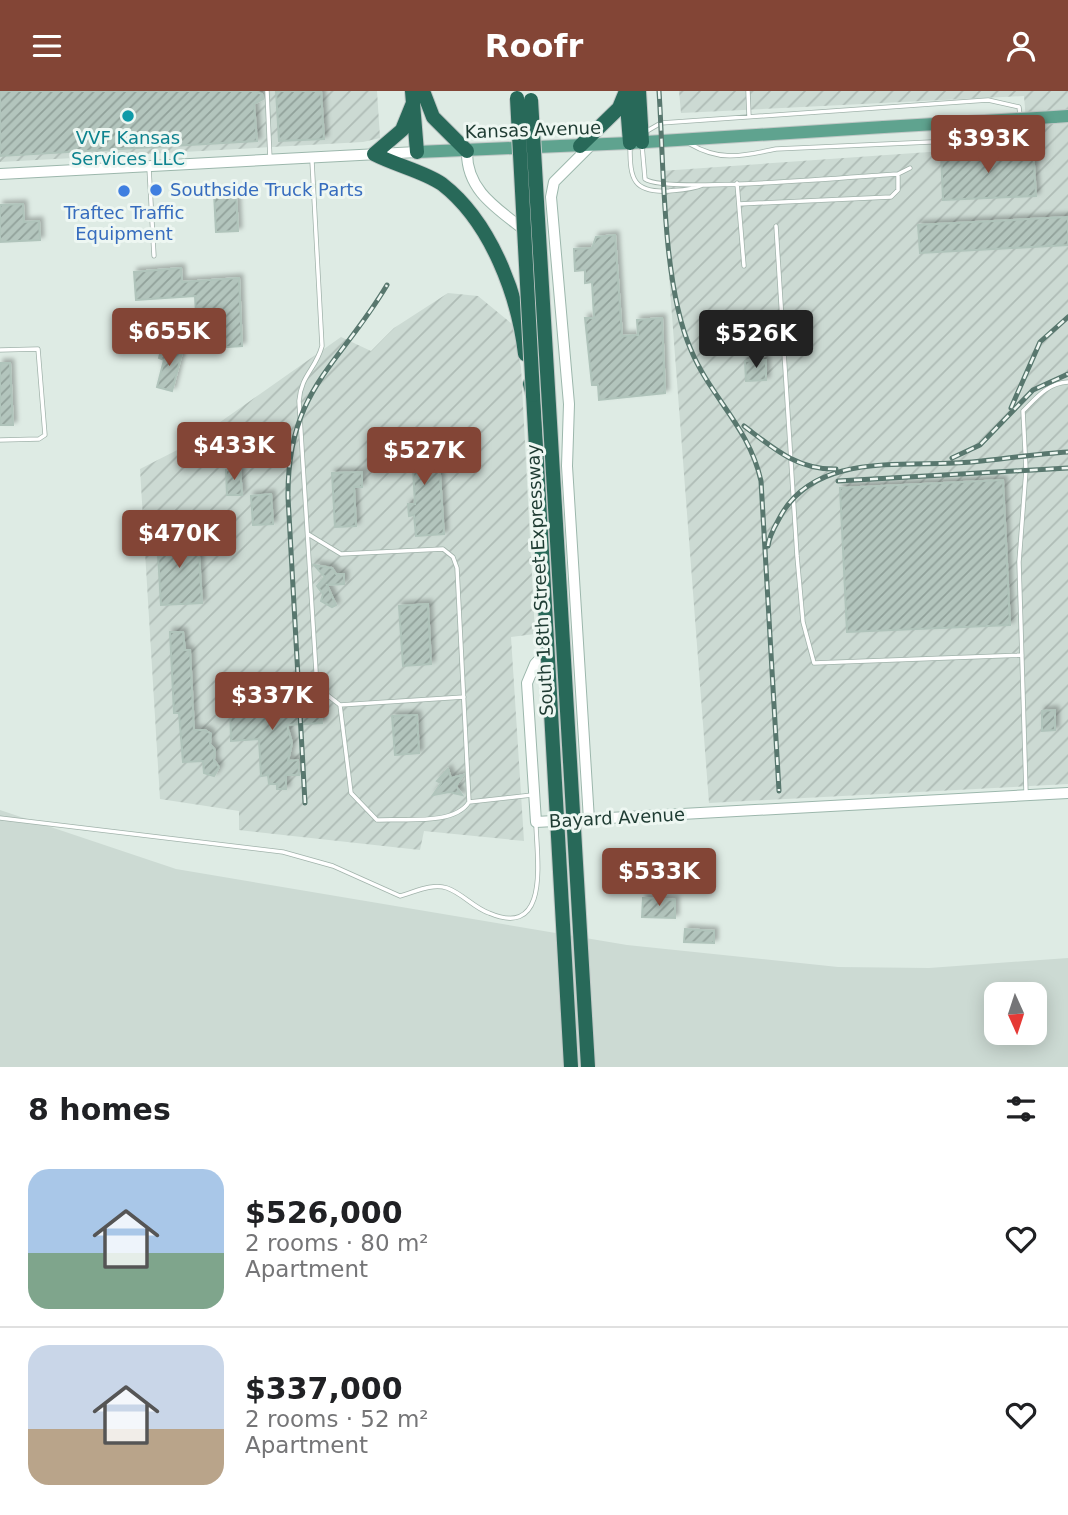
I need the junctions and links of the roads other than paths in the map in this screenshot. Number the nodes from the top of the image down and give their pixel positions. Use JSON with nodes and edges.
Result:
{"nodes":[{"id":1,"x":267,"y":91,"type":"edge"},
{"id":2,"x":423,"y":91,"type":"edge"},
{"id":3,"x":626,"y":91,"type":"edge"},
{"id":4,"x":639,"y":91,"type":"edge"},
{"id":5,"x":748,"y":91,"type":"edge"},
{"id":6,"x":524,"y":95,"type":"edge"},
{"id":7,"x":413,"y":97,"type":"edge"},
{"id":8,"x":750,"y":117,"type":"junction"},
{"id":9,"x":1068,"y":117,"type":"edge"},
{"id":10,"x":679,"y":138,"type":"junction"},
{"id":11,"x":636,"y":143,"type":"junction"},
{"id":12,"x":586,"y":145,"type":"junction"},
{"id":13,"x":467,"y":151,"type":"junction"},
{"id":14,"x":417,"y":152,"type":"junction"},
{"id":15,"x":374,"y":154,"type":"junction"},
{"id":16,"x":312,"y":157,"type":"junction"},
{"id":17,"x":270,"y":159,"type":"junction"},
{"id":18,"x":149,"y":166,"type":"junction"},
{"id":19,"x":910,"y":168,"type":"dead end"},
{"id":20,"x":0,"y":174,"type":"edge"},
{"id":21,"x":898,"y":174,"type":"junction"},
{"id":22,"x":737,"y":183,"type":"junction"},
{"id":23,"x":705,"y":185,"type":"junction"},
{"id":24,"x":739,"y":204,"type":"junction"},
{"id":25,"x":776,"y":226,"type":"dead end"},
{"id":26,"x":154,"y":256,"type":"dead end"},
{"id":27,"x":744,"y":266,"type":"dead end"},
{"id":28,"x":0,"y":350,"type":"edge"},
{"id":29,"x":1068,"y":381,"type":"edge"},
{"id":30,"x":533,"y":395,"type":"junction"},
{"id":31,"x":0,"y":440,"type":"edge"},
{"id":32,"x":308,"y":534,"type":"junction"},
{"id":33,"x":1022,"y":655,"type":"junction"},
{"id":34,"x":464,"y":697,"type":"junction"},
{"id":35,"x":340,"y":705,"type":"junction"},
{"id":36,"x":1068,"y":793,"type":"edge"},
{"id":37,"x":534,"y":795,"type":"junction"},
{"id":38,"x":1026,"y":795,"type":"junction"},
{"id":39,"x":469,"y":802,"type":"junction"},
{"id":40,"x":0,"y":818,"type":"edge"},
{"id":41,"x":589,"y":820,"type":"junction"},
{"id":42,"x":536,"y":822,"type":"junction"},
{"id":43,"x":571,"y":1067,"type":"edge"},
{"id":44,"x":588,"y":1067,"type":"edge"}],
"edges":[{"from":1,"to":17,"type":"lane"},
{"from":2,"to":13,"type":"highway"},
{"from":3,"to":11,"type":"highway"},
{"from":3,"to":12,"type":"highway"},
{"from":4,"to":11,"type":"highway"},
{"from":5,"to":8,"type":"lane"},
{"from":6,"to":30,"type":"highway","name":"South 18th Street Expressway","bridge":true},
{"from":6,"to":44,"type":"highway","name":"South 18th Street Expressway","bridge":true},
{"from":7,"to":14,"type":"highway"},
{"from":7,"to":15,"type":"highway"},
{"from":8,"to":10,"type":"lane"},
{"from":8,"to":11,"type":"lane"},
{"from":9,"to":10,"type":"main road","name":"Kansas Avenue","bridge":true},
{"from":10,"to":11,"type":"main road","name":"Kansas Avenue"},
{"from":11,"to":12,"type":"main road","name":"Kansas Avenue"},
{"from":11,"to":23,"type":"lane"},
{"from":11,"to":23,"type":"lane"},
{"from":12,"to":13,"type":"main road","name":"Kansas Avenue"},
{"from":12,"to":41,"type":"street"},
{"from":13,"to":14,"type":"main road","name":"Kansas Avenue"},
{"from":13,"to":37,"type":"street","name":"Bayard Avenue"},
{"from":14,"to":15,"type":"street","name":"Kansas Avenue"},
{"from":15,"to":16,"type":"street","name":"Kansas Avenue"},
{"from":15,"to":30,"type":"highway","bridge":true},
{"from":16,"to":17,"type":"street","name":"Kansas Avenue"},
{"from":16,"to":32,"type":"lane"},
{"from":17,"to":18,"type":"street","name":"Kansas Avenue"},
{"from":18,"to":20,"type":"street","name":"Kansas Avenue"},
{"from":18,"to":26,"type":"lane"},
{"from":19,"to":21,"type":"lane"},
{"from":21,"to":22,"type":"lane"},
{"from":21,"to":24,"type":"lane"},
{"from":22,"to":23,"type":"lane"},
{"from":22,"to":24,"type":"lane"},
{"from":24,"to":27,"type":"lane"},
{"from":25,"to":33,"type":"lane"},
{"from":28,"to":31,"type":"lane"},
{"from":29,"to":33,"type":"lane"},
{"from":30,"to":43,"type":"highway","name":"South 18th Street Expressway","bridge":true},
{"from":32,"to":34,"type":"lane"},
{"from":32,"to":35,"type":"lane"},
{"from":33,"to":38,"type":"lane"},
{"from":34,"to":35,"type":"lane"},
{"from":34,"to":39,"type":"lane"},
{"from":35,"to":39,"type":"lane"},
{"from":36,"to":38,"type":"street","name":"Bayard Avenue"},
{"from":37,"to":39,"type":"lane"},
{"from":37,"to":42,"type":"street","name":"Bayard Avenue"},
{"from":38,"to":41,"type":"street","name":"Bayard Avenue"},
{"from":40,"to":42,"type":"lane"},
{"from":41,"to":42,"type":"street","name":"Bayard Avenue"}]}
